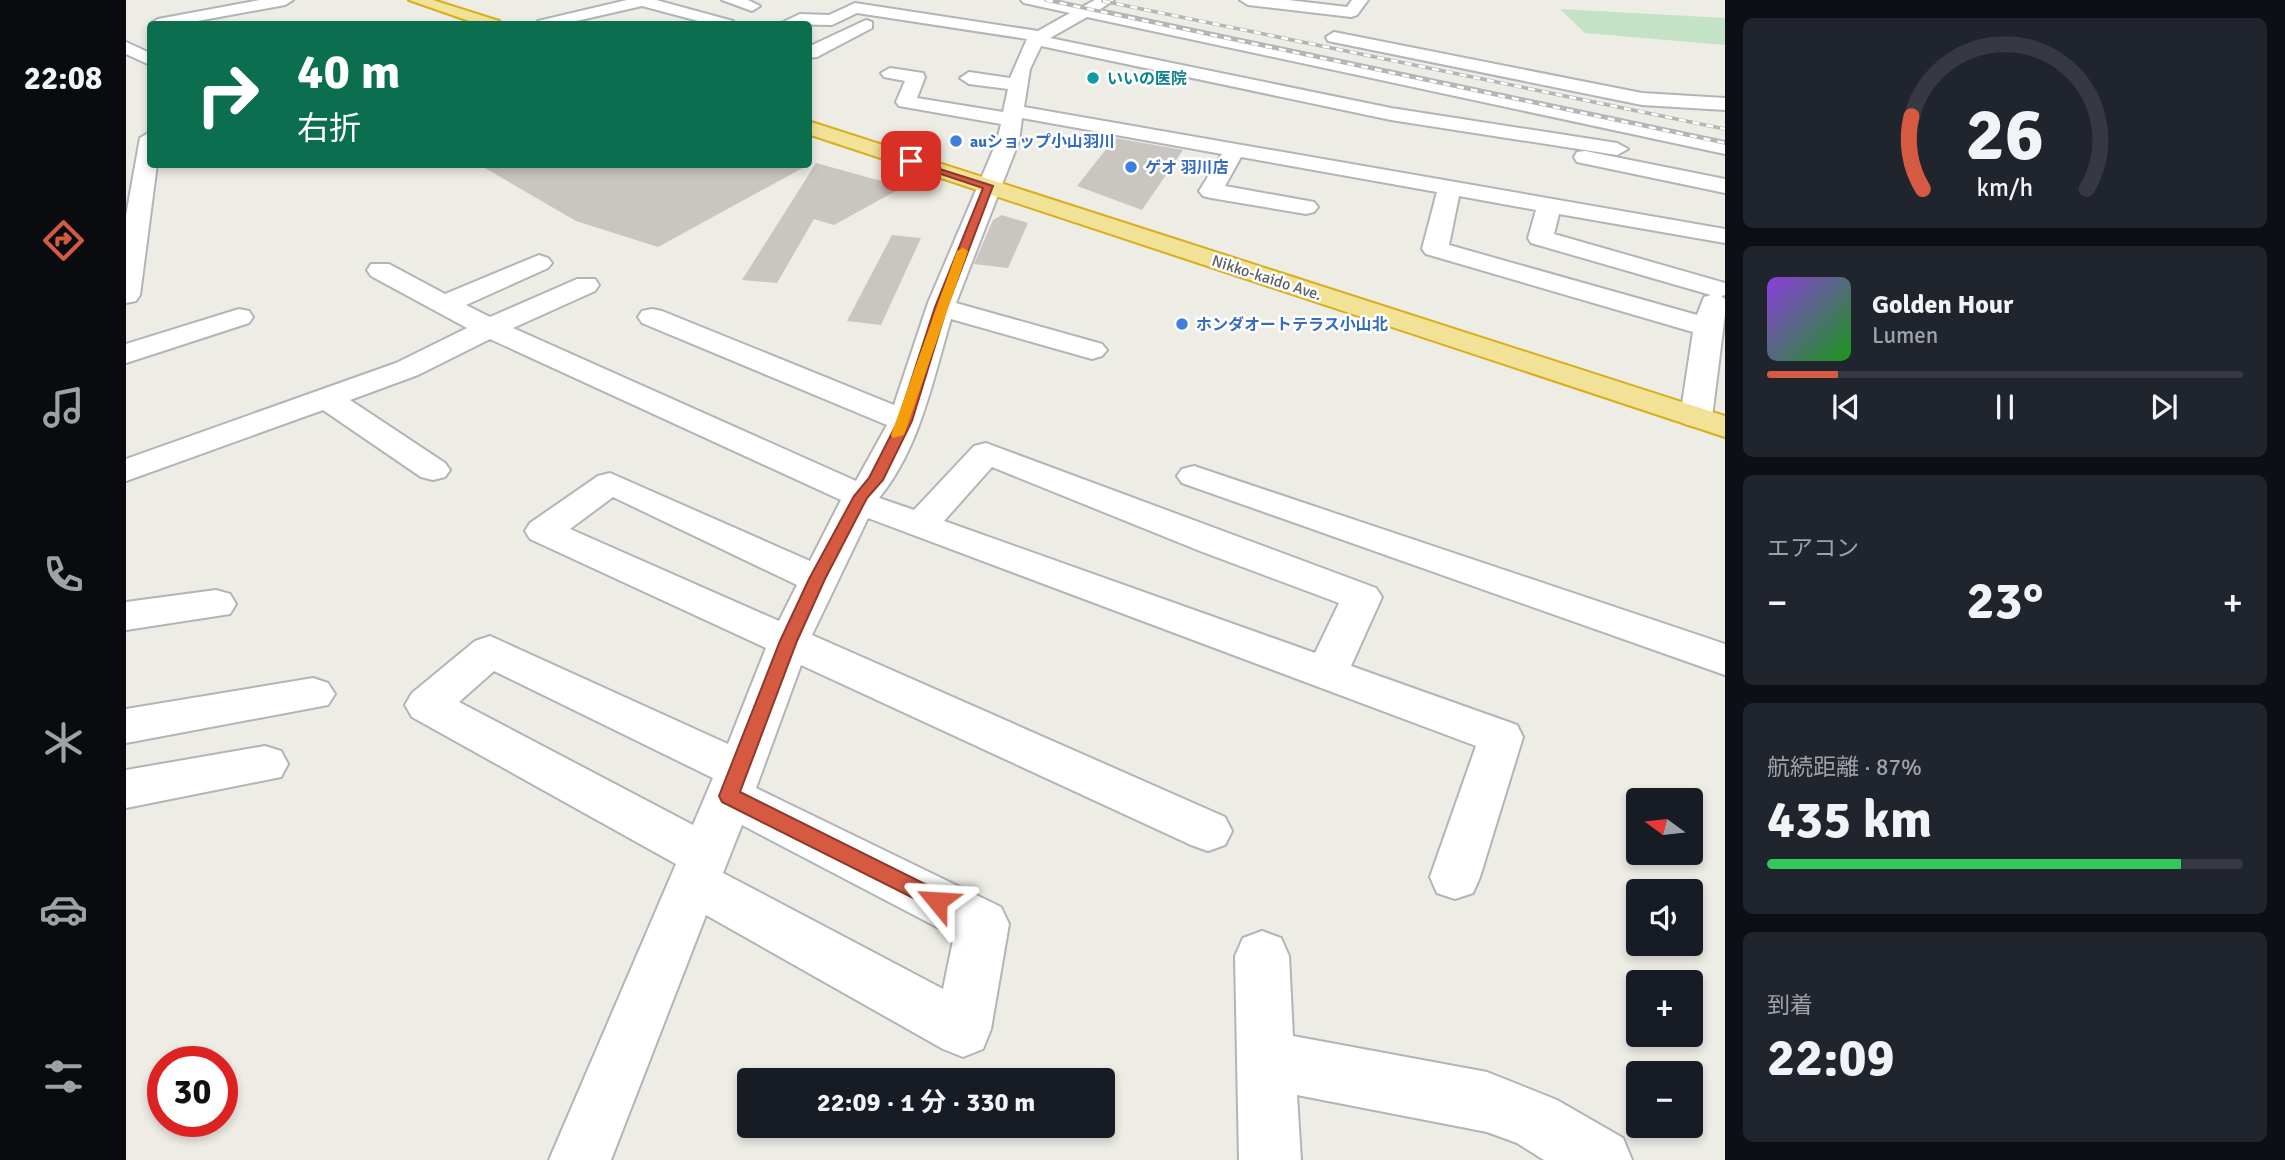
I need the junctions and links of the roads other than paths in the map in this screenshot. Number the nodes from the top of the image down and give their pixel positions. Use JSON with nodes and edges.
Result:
{"nodes":[{"id":1,"x":285,"y":0,"type":"edge"},
{"id":2,"x":417,"y":0,"type":"edge"},
{"id":3,"x":730,"y":0,"type":"edge"},
{"id":4,"x":879,"y":0,"type":"edge"},
{"id":5,"x":1029,"y":0,"type":"edge"},
{"id":6,"x":1248,"y":0,"type":"edge"},
{"id":7,"x":1360,"y":0,"type":"edge"},
{"id":8,"x":645,"y":1,"type":"edge"},
{"id":9,"x":856,"y":5,"type":"edge"},
{"id":10,"x":752,"y":6,"type":"dead end"},
{"id":11,"x":951,"y":7,"type":"dead end"},
{"id":12,"x":916,"y":17,"type":"junction"},
{"id":13,"x":174,"y":21,"type":"edge"},
{"id":14,"x":484,"y":21,"type":"edge"},
{"id":15,"x":557,"y":21,"type":"edge"},
{"id":16,"x":716,"y":21,"type":"edge"},
{"id":17,"x":795,"y":21,"type":"edge"},
{"id":18,"x":1059,"y":23,"type":"edge"},
{"id":19,"x":979,"y":27,"type":"junction"},
{"id":20,"x":1314,"y":33,"type":"dead end"},
{"id":21,"x":1246,"y":46,"type":"junction"},
{"id":22,"x":126,"y":47,"type":"edge"},
{"id":23,"x":812,"y":52,"type":"edge"},
{"id":24,"x":147,"y":58,"type":"edge"},
{"id":25,"x":894,"y":62,"type":"dead end"},
{"id":26,"x":1322,"y":62,"type":"junction"},
{"id":27,"x":1187,"y":71,"type":"junction"},
{"id":28,"x":969,"y":78,"type":"dead end"},
{"id":29,"x":1270,"y":88,"type":"junction"},
{"id":30,"x":1642,"y":99,"type":"junction"},
{"id":31,"x":1725,"y":104,"type":"edge"},
{"id":32,"x":1015,"y":105,"type":"junction"},
{"id":33,"x":1357,"y":107,"type":"junction"},
{"id":34,"x":1725,"y":116,"type":"edge"},
{"id":35,"x":1327,"y":120,"type":"dead end"},
{"id":36,"x":146,"y":128,"type":"edge"},
{"id":37,"x":812,"y":129,"type":"edge"},
{"id":38,"x":1236,"y":148,"type":"junction"},
{"id":39,"x":1725,"y":148,"type":"edge"},
{"id":40,"x":1584,"y":150,"type":"junction"},
{"id":41,"x":1725,"y":165,"type":"edge"},
{"id":42,"x":135,"y":184,"type":"edge"},
{"id":43,"x":988,"y":186,"type":"junction"},
{"id":44,"x":1450,"y":186,"type":"junction"},
{"id":45,"x":1725,"y":186,"type":"edge"},
{"id":46,"x":1558,"y":205,"type":"junction"},
{"id":47,"x":1306,"y":207,"type":"dead end"},
{"id":48,"x":1721,"y":235,"type":"edge"},
{"id":49,"x":539,"y":263,"type":"dead end"},
{"id":50,"x":380,"y":270,"type":"dead end"},
{"id":51,"x":586,"y":285,"type":"dead end"},
{"id":52,"x":1718,"y":289,"type":"junction"},
{"id":53,"x":126,"y":295,"type":"edge"},
{"id":54,"x":444,"y":303,"type":"junction"},
{"id":55,"x":941,"y":307,"type":"junction"},
{"id":56,"x":239,"y":317,"type":"dead end"},
{"id":57,"x":652,"y":317,"type":"dead end"},
{"id":58,"x":1708,"y":327,"type":"junction"},
{"id":59,"x":489,"y":328,"type":"junction"},
{"id":60,"x":1092,"y":349,"type":"dead end"},
{"id":61,"x":126,"y":354,"type":"edge"},
{"id":62,"x":327,"y":398,"type":"junction"},
{"id":63,"x":1696,"y":417,"type":"junction"},
{"id":64,"x":905,"y":421,"type":"junction"},
{"id":65,"x":1725,"y":427,"type":"edge"},
{"id":66,"x":433,"y":470,"type":"dead end"},
{"id":67,"x":126,"y":471,"type":"edge"},
{"id":68,"x":1194,"y":476,"type":"dead end"},
{"id":69,"x":859,"y":499,"type":"junction"},
{"id":70,"x":921,"y":524,"type":"junction"},
{"id":71,"x":817,"y":579,"type":"junction"},
{"id":72,"x":216,"y":604,"type":"dead end"},
{"id":73,"x":126,"y":616,"type":"edge"},
{"id":74,"x":789,"y":641,"type":"junction"},
{"id":75,"x":1725,"y":660,"type":"edge"},
{"id":76,"x":1326,"y":674,"type":"junction"},
{"id":77,"x":313,"y":694,"type":"dead end"},
{"id":78,"x":126,"y":726,"type":"edge"},
{"id":79,"x":265,"y":764,"type":"dead end"},
{"id":80,"x":735,"y":783,"type":"junction"},
{"id":81,"x":126,"y":789,"type":"edge"},
{"id":82,"x":1208,"y":831,"type":"dead end"},
{"id":83,"x":698,"y":868,"type":"junction"},
{"id":84,"x":1455,"y":877,"type":"dead end"},
{"id":85,"x":1262,"y":956,"type":"dead end"},
{"id":86,"x":1266,"y":1060,"type":"junction"},
{"id":87,"x":580,"y":1160,"type":"edge"},
{"id":88,"x":1270,"y":1160,"type":"edge"},
{"id":89,"x":1601,"y":1160,"type":"edge"}],
"edges":[{"from":1,"to":13,"type":"street"},
{"from":2,"to":14,"type":"highway"},
{"from":3,"to":10,"type":"street"},
{"from":4,"to":9,"type":"street"},
{"from":5,"to":18,"type":"street"},
{"from":6,"to":7,"type":"street"},
{"from":8,"to":15,"type":"street"},
{"from":8,"to":16,"type":"street"},
{"from":9,"to":12,"type":"street"},
{"from":9,"to":17,"type":"street"},
{"from":11,"to":12,"type":"street"},
{"from":12,"to":19,"type":"street"},
{"from":18,"to":19,"type":"street"},
{"from":18,"to":19,"type":"street"},
{"from":18,"to":21,"type":"street"},
{"from":18,"to":23,"type":"street"},
{"from":18,"to":27,"type":"street"},
{"from":18,"to":32,"type":"street"},
{"from":20,"to":30,"type":"street"},
{"from":21,"to":26,"type":"street"},
{"from":21,"to":27,"type":"street"},
{"from":22,"to":24,"type":"street"},
{"from":25,"to":32,"type":"street"},
{"from":26,"to":29,"type":"street"},
{"from":26,"to":39,"type":"street"},
{"from":27,"to":29,"type":"street"},
{"from":28,"to":32,"type":"street"},
{"from":29,"to":33,"type":"street"},
{"from":30,"to":31,"type":"street"},
{"from":30,"to":34,"type":"street"},
{"from":32,"to":38,"type":"street"},
{"from":32,"to":43,"type":"street"},
{"from":33,"to":35,"type":"street"},
{"from":33,"to":40,"type":"street"},
{"from":36,"to":42,"type":"street"},
{"from":37,"to":43,"type":"highway","name":"Nikko-kaido Ave."},
{"from":38,"to":44,"type":"street"},
{"from":38,"to":47,"type":"street"},
{"from":40,"to":41,"type":"street"},
{"from":40,"to":45,"type":"street"},
{"from":40,"to":46,"type":"street"},
{"from":42,"to":53,"type":"street"},
{"from":43,"to":55,"type":"street"},
{"from":43,"to":63,"type":"highway","name":"Nikko-kaido Ave."},
{"from":44,"to":46,"type":"street"},
{"from":44,"to":58,"type":"street"},
{"from":46,"to":48,"type":"street"},
{"from":46,"to":52,"type":"street"},
{"from":48,"to":52,"type":"street"},
{"from":49,"to":54,"type":"street"},
{"from":50,"to":54,"type":"street"},
{"from":51,"to":59,"type":"street"},
{"from":52,"to":58,"type":"street"},
{"from":54,"to":59,"type":"street"},
{"from":55,"to":60,"type":"street"},
{"from":55,"to":64,"type":"street"},
{"from":56,"to":61,"type":"street"},
{"from":57,"to":64,"type":"street"},
{"from":58,"to":63,"type":"street"},
{"from":59,"to":62,"type":"street"},
{"from":59,"to":69,"type":"street"},
{"from":62,"to":66,"type":"street"},
{"from":62,"to":67,"type":"street"},
{"from":63,"to":65,"type":"highway","name":"Nikko-kaido Ave."},
{"from":64,"to":69,"type":"street"},
{"from":68,"to":75,"type":"street"},
{"from":69,"to":70,"type":"street"},
{"from":69,"to":71,"type":"street"},
{"from":70,"to":76,"type":"street"},
{"from":70,"to":76,"type":"street"},
{"from":71,"to":74,"type":"street"},
{"from":71,"to":74,"type":"street"},
{"from":72,"to":73,"type":"street"},
{"from":74,"to":80,"type":"street"},
{"from":74,"to":82,"type":"street"},
{"from":76,"to":84,"type":"street"},
{"from":77,"to":78,"type":"street"},
{"from":79,"to":81,"type":"street"},
{"from":80,"to":83,"type":"street"},
{"from":80,"to":83,"type":"street"},
{"from":80,"to":83,"type":"street"},
{"from":83,"to":87,"type":"street"},
{"from":85,"to":86,"type":"street"},
{"from":86,"to":88,"type":"street"},
{"from":86,"to":89,"type":"street"}]}
